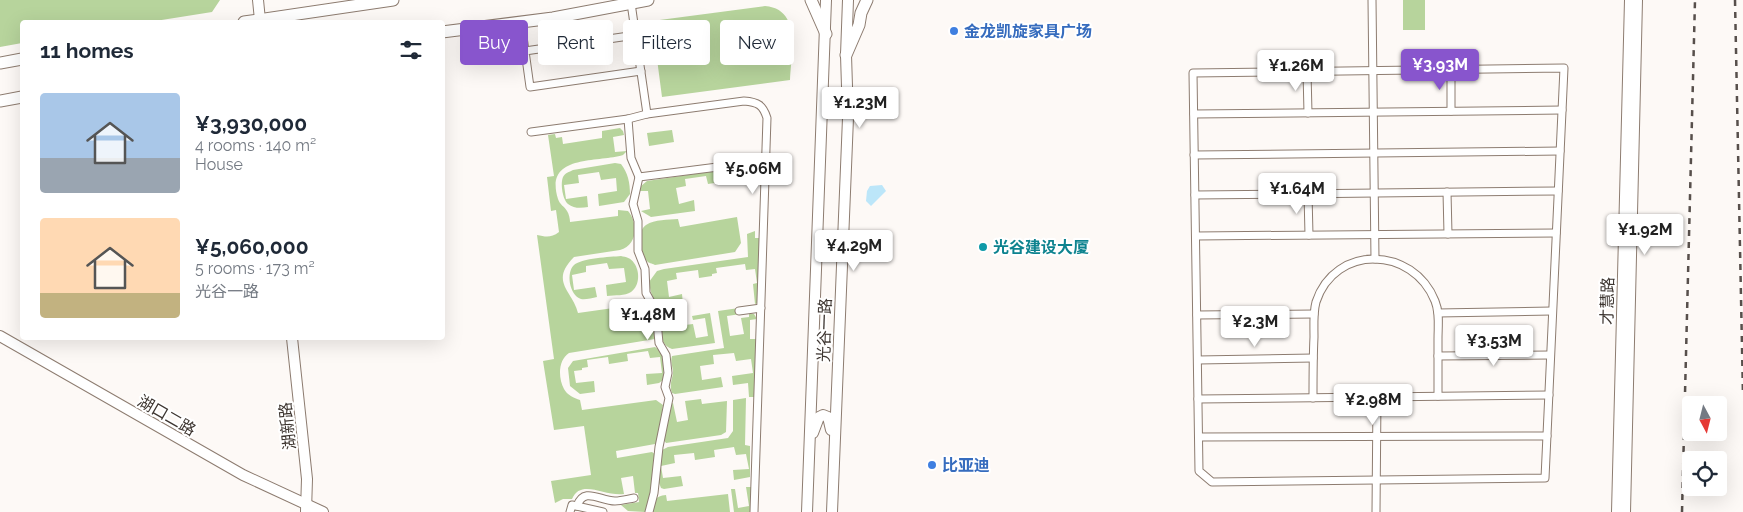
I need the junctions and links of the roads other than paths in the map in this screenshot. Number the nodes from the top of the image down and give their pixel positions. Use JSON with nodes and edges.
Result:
{"nodes":[{"id":1,"x":258,"y":0,"type":"edge"},
{"id":2,"x":393,"y":0,"type":"edge"},
{"id":3,"x":648,"y":0,"type":"edge"},
{"id":4,"x":811,"y":0,"type":"edge"},
{"id":5,"x":826,"y":0,"type":"edge"},
{"id":6,"x":848,"y":0,"type":"edge"},
{"id":7,"x":867,"y":0,"type":"edge"},
{"id":8,"x":1372,"y":0,"type":"edge"},
{"id":9,"x":1630,"y":0,"type":"edge"},
{"id":10,"x":1637,"y":0,"type":"edge"},
{"id":11,"x":631,"y":3,"type":"junction"},
{"id":12,"x":260,"y":20,"type":"joint"},
{"id":13,"x":634,"y":20,"type":"edge"},
{"id":14,"x":528,"y":21,"type":"edge"},
{"id":15,"x":460,"y":30,"type":"edge"},
{"id":16,"x":445,"y":32,"type":"edge"},
{"id":17,"x":826,"y":34,"type":"junction"},
{"id":18,"x":623,"y":37,"type":"edge"},
{"id":19,"x":528,"y":51,"type":"edge"},
{"id":20,"x":846,"y":56,"type":"junction"},
{"id":21,"x":20,"y":59,"type":"edge"},
{"id":22,"x":0,"y":63,"type":"edge"},
{"id":23,"x":527,"y":65,"type":"edge"},
{"id":24,"x":640,"y":65,"type":"edge"},
{"id":25,"x":1451,"y":70,"type":"junction"},
{"id":26,"x":641,"y":71,"type":"junction"},
{"id":27,"x":1372,"y":71,"type":"junction"},
{"id":28,"x":1307,"y":72,"type":"junction"},
{"id":29,"x":20,"y":97,"type":"edge"},
{"id":30,"x":0,"y":100,"type":"edge"},
{"id":31,"x":1562,"y":110,"type":"junction"},
{"id":32,"x":1451,"y":111,"type":"junction"},
{"id":33,"x":1373,"y":112,"type":"junction"},
{"id":34,"x":1308,"y":113,"type":"junction"},
{"id":35,"x":647,"y":114,"type":"junction"},
{"id":36,"x":1194,"y":114,"type":"junction"},
{"id":37,"x":628,"y":119,"type":"junction"},
{"id":38,"x":531,"y":132,"type":"dead end"},
{"id":39,"x":1560,"y":151,"type":"junction"},
{"id":40,"x":1373,"y":153,"type":"junction"},
{"id":41,"x":1194,"y":155,"type":"junction"},
{"id":42,"x":765,"y":161,"type":"junction"},
{"id":43,"x":638,"y":177,"type":"junction"},
{"id":44,"x":1558,"y":191,"type":"junction"},
{"id":45,"x":1447,"y":192,"type":"junction"},
{"id":46,"x":1374,"y":193,"type":"junction"},
{"id":47,"x":1308,"y":194,"type":"junction"},
{"id":48,"x":1195,"y":195,"type":"junction"},
{"id":49,"x":1556,"y":233,"type":"junction"},
{"id":50,"x":1448,"y":234,"type":"junction"},
{"id":51,"x":1308,"y":235,"type":"junction"},
{"id":52,"x":1374,"y":235,"type":"junction"},
{"id":53,"x":1196,"y":236,"type":"junction"},
{"id":54,"x":1375,"y":258,"type":"junction"},
{"id":55,"x":761,"y":308,"type":"junction"},
{"id":56,"x":740,"y":311,"type":"dead end"},
{"id":57,"x":1552,"y":311,"type":"junction"},
{"id":58,"x":1438,"y":313,"type":"junction"},
{"id":59,"x":1314,"y":314,"type":"junction"},
{"id":60,"x":1197,"y":315,"type":"junction"},
{"id":61,"x":0,"y":336,"type":"edge"},
{"id":62,"x":292,"y":340,"type":"edge"},
{"id":63,"x":1550,"y":355,"type":"junction"},
{"id":64,"x":1438,"y":356,"type":"junction"},
{"id":65,"x":1313,"y":358,"type":"junction"},
{"id":66,"x":1198,"y":360,"type":"junction"},
{"id":67,"x":1549,"y":395,"type":"junction"},
{"id":68,"x":1438,"y":396,"type":"junction"},
{"id":69,"x":1377,"y":397,"type":"junction"},
{"id":70,"x":1313,"y":398,"type":"junction"},
{"id":71,"x":1198,"y":399,"type":"junction"},
{"id":72,"x":1547,"y":436,"type":"junction"},
{"id":73,"x":1199,"y":437,"type":"junction"},
{"id":74,"x":1377,"y":437,"type":"junction"},
{"id":75,"x":809,"y":451,"type":"junction"},
{"id":76,"x":834,"y":451,"type":"junction"},
{"id":77,"x":1377,"y":480,"type":"junction"},
{"id":78,"x":634,"y":498,"type":"dead end"},
{"id":79,"x":577,"y":506,"type":"junction"},
{"id":80,"x":306,"y":508,"type":"edge"},
{"id":81,"x":323,"y":512,"type":"edge"},
{"id":82,"x":570,"y":512,"type":"edge"},
{"id":83,"x":603,"y":512,"type":"edge"},
{"id":84,"x":649,"y":512,"type":"edge"},
{"id":85,"x":754,"y":512,"type":"edge"},
{"id":86,"x":807,"y":512,"type":"edge"},
{"id":87,"x":832,"y":512,"type":"edge"},
{"id":88,"x":1376,"y":512,"type":"edge"},
{"id":89,"x":1617,"y":512,"type":"edge"},
{"id":90,"x":1625,"y":512,"type":"edge"}],
"edges":[{"from":1,"to":12,"type":"street"},
{"from":2,"to":12,"type":"main road"},
{"from":3,"to":11,"type":"main road"},
{"from":4,"to":17,"type":"main road"},
{"from":5,"to":17,"type":"street","name":"光谷一路"},
{"from":6,"to":20,"type":"street","name":"光谷一路"},
{"from":7,"to":20,"type":"main road"},
{"from":8,"to":27,"type":"street"},
{"from":9,"to":89,"type":"street","name":"才慧路"},
{"from":10,"to":90,"type":"street","name":"才慧路"},
{"from":11,"to":13,"type":"street"},
{"from":11,"to":14,"type":"main road"},
{"from":15,"to":16,"type":"main road"},
{"from":17,"to":75,"type":"street","name":"光谷一路"},
{"from":18,"to":19,"type":"street"},
{"from":20,"to":76,"type":"street","name":"光谷一路"},
{"from":21,"to":22,"type":"main road"},
{"from":23,"to":26,"type":"street"},
{"from":24,"to":26,"type":"street"},
{"from":25,"to":27,"type":"street"},
{"from":25,"to":31,"type":"street"},
{"from":25,"to":32,"type":"street"},
{"from":26,"to":35,"type":"street"},
{"from":27,"to":28,"type":"street"},
{"from":27,"to":33,"type":"street"},
{"from":28,"to":34,"type":"street"},
{"from":28,"to":36,"type":"street"},
{"from":29,"to":30,"type":"main road"},
{"from":31,"to":32,"type":"street"},
{"from":31,"to":39,"type":"street"},
{"from":32,"to":33,"type":"street"},
{"from":33,"to":34,"type":"street"},
{"from":33,"to":40,"type":"street"},
{"from":34,"to":36,"type":"street"},
{"from":35,"to":37,"type":"street"},
{"from":35,"to":42,"type":"street"},
{"from":36,"to":41,"type":"street"},
{"from":37,"to":38,"type":"street"},
{"from":37,"to":43,"type":"street"},
{"from":39,"to":40,"type":"street"},
{"from":39,"to":44,"type":"street"},
{"from":40,"to":41,"type":"street"},
{"from":40,"to":46,"type":"street"},
{"from":41,"to":48,"type":"street"},
{"from":42,"to":43,"type":"street"},
{"from":42,"to":55,"type":"street"},
{"from":43,"to":84,"type":"street"},
{"from":44,"to":45,"type":"street"},
{"from":44,"to":49,"type":"street"},
{"from":45,"to":46,"type":"street"},
{"from":45,"to":50,"type":"street"},
{"from":46,"to":47,"type":"street"},
{"from":46,"to":52,"type":"street"},
{"from":47,"to":48,"type":"street"},
{"from":47,"to":51,"type":"street"},
{"from":48,"to":53,"type":"street"},
{"from":49,"to":50,"type":"street"},
{"from":49,"to":57,"type":"street"},
{"from":50,"to":52,"type":"street"},
{"from":51,"to":52,"type":"street"},
{"from":51,"to":53,"type":"street"},
{"from":52,"to":54,"type":"street"},
{"from":53,"to":60,"type":"street"},
{"from":54,"to":58,"type":"street"},
{"from":54,"to":59,"type":"street"},
{"from":55,"to":56,"type":"street"},
{"from":55,"to":85,"type":"street"},
{"from":57,"to":58,"type":"street"},
{"from":57,"to":63,"type":"street"},
{"from":58,"to":64,"type":"street"},
{"from":59,"to":60,"type":"street"},
{"from":59,"to":65,"type":"street"},
{"from":60,"to":66,"type":"street"},
{"from":61,"to":80,"type":"street","name":"湖口二路"},
{"from":62,"to":80,"type":"street","name":"湖新路"},
{"from":63,"to":64,"type":"street"},
{"from":63,"to":67,"type":"street"},
{"from":64,"to":68,"type":"street"},
{"from":65,"to":66,"type":"street"},
{"from":65,"to":70,"type":"street"},
{"from":66,"to":71,"type":"street"},
{"from":67,"to":68,"type":"street"},
{"from":67,"to":72,"type":"street"},
{"from":68,"to":69,"type":"street"},
{"from":69,"to":70,"type":"street"},
{"from":69,"to":74,"type":"street"},
{"from":70,"to":71,"type":"street"},
{"from":71,"to":73,"type":"street"},
{"from":72,"to":74,"type":"street"},
{"from":72,"to":77,"type":"street"},
{"from":73,"to":74,"type":"street"},
{"from":73,"to":77,"type":"street"},
{"from":74,"to":77,"type":"street"},
{"from":75,"to":76,"type":"street"},
{"from":75,"to":86,"type":"street","name":"光谷一路"},
{"from":76,"to":87,"type":"street","name":"光谷一路"},
{"from":77,"to":88,"type":"street"},
{"from":78,"to":79,"type":"street"},
{"from":79,"to":82,"type":"street"},
{"from":79,"to":83,"type":"street"},
{"from":80,"to":81,"type":"street","name":"湖口二路"}]}
